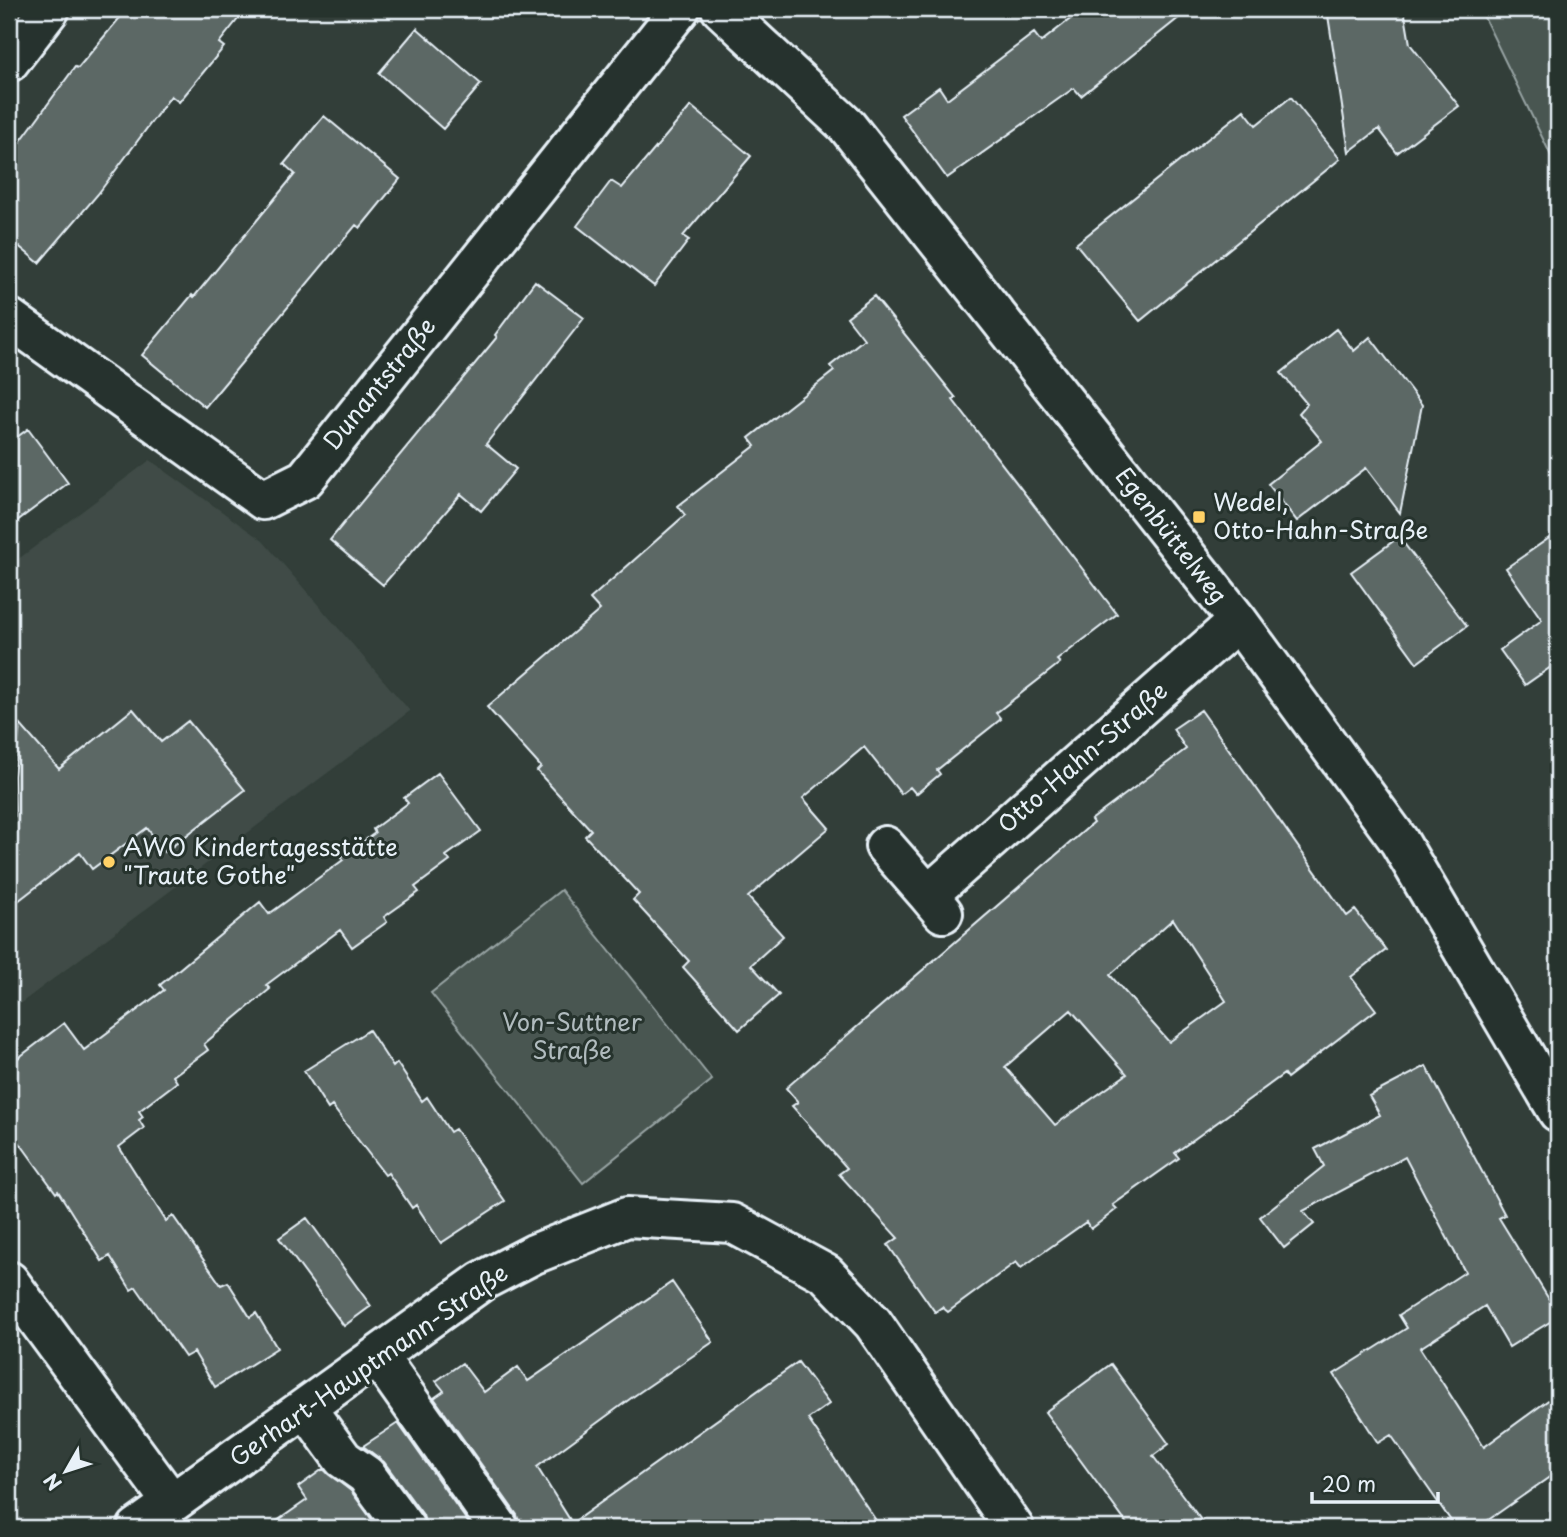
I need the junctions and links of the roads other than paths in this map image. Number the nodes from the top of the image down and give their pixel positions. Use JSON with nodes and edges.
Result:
{"nodes":[{"id":1,"x":50,"y":9,"type":"edge"},
{"id":2,"x":680,"y":9,"type":"edge"},
{"id":3,"x":721,"y":9,"type":"edge"},
{"id":4,"x":9,"y":62,"type":"edge"},
{"id":5,"x":9,"y":318,"type":"edge"},
{"id":6,"x":1238,"y":621,"type":"junction"},
{"id":7,"x":885,"y":846,"type":"dead end"},
{"id":8,"x":1558,"y":1112,"type":"edge"},
{"id":9,"x":9,"y":1281,"type":"edge"},
{"id":10,"x":379,"y":1358,"type":"junction"},
{"id":11,"x":306,"y":1408,"type":"junction"},
{"id":12,"x":172,"y":1503,"type":"junction"},
{"id":13,"x":137,"y":1528,"type":"edge"},
{"id":14,"x":405,"y":1528,"type":"edge"},
{"id":15,"x":499,"y":1528,"type":"edge"},
{"id":16,"x":1014,"y":1528,"type":"edge"}],
"edges":[{"from":1,"to":4,"type":"street"},
{"from":2,"to":5,"type":"street","name":"Dunantstraße"},
{"from":3,"to":6,"type":"street","name":"Egenbüttelweg"},
{"from":6,"to":7,"type":"street","name":"Otto-Hahn-Straße"},
{"from":6,"to":8,"type":"street","name":"Egenbüttelweg"},
{"from":9,"to":12,"type":"street"},
{"from":10,"to":11,"type":"street","name":"Gerhart-Hauptmann-Straße"},
{"from":10,"to":15,"type":"street"},
{"from":10,"to":16,"type":"street","name":"Gerhart-Hauptmann-Straße"},
{"from":11,"to":12,"type":"street","name":"Gerhart-Hauptmann-Straße"},
{"from":11,"to":14,"type":"street"},
{"from":12,"to":13,"type":"street","name":"Gerhart-Hauptmann-Straße"}]}
